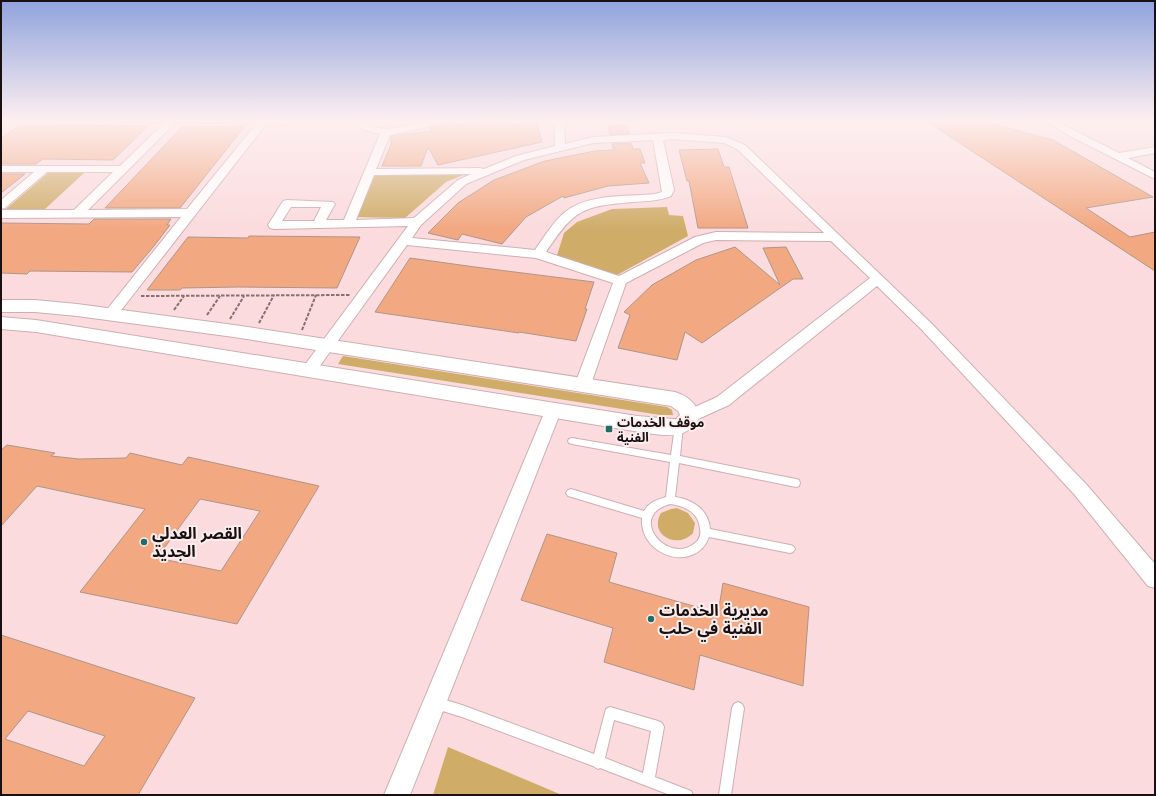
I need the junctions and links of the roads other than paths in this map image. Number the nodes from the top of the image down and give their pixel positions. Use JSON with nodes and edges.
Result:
{"nodes":[{"id":1,"x":136,"y":156,"type":"edge"},
{"id":2,"x":236,"y":156,"type":"edge"},
{"id":3,"x":377,"y":156,"type":"edge"},
{"id":4,"x":527,"y":156,"type":"edge"},
{"id":5,"x":661,"y":156,"type":"edge"},
{"id":6,"x":750,"y":156,"type":"edge"},
{"id":7,"x":1120,"y":156,"type":"edge"},
{"id":8,"x":1155,"y":163,"type":"edge"},
{"id":9,"x":1137,"y":166,"type":"junction"},
{"id":10,"x":1,"y":169,"type":"edge"},
{"id":11,"x":44,"y":169,"type":"junction"},
{"id":12,"x":123,"y":169,"type":"junction"},
{"id":13,"x":487,"y":171,"type":"junction"},
{"id":14,"x":370,"y":172,"type":"junction"},
{"id":15,"x":1155,"y":176,"type":"edge"},
{"id":16,"x":1,"y":206,"type":"edge"},
{"id":17,"x":1,"y":214,"type":"edge"},
{"id":18,"x":78,"y":214,"type":"junction"},
{"id":19,"x":190,"y":214,"type":"junction"},
{"id":20,"x":417,"y":222,"type":"junction"},
{"id":21,"x":318,"y":224,"type":"dead end"},
{"id":22,"x":348,"y":224,"type":"junction"},
{"id":23,"x":834,"y":237,"type":"junction"},
{"id":24,"x":403,"y":241,"type":"junction"},
{"id":25,"x":538,"y":254,"type":"junction"},
{"id":26,"x":878,"y":279,"type":"junction"},
{"id":27,"x":620,"y":281,"type":"junction"},
{"id":28,"x":1,"y":306,"type":"edge"},
{"id":29,"x":110,"y":315,"type":"junction"},
{"id":30,"x":1,"y":323,"type":"edge"},
{"id":31,"x":327,"y":346,"type":"junction"},
{"id":32,"x":309,"y":370,"type":"junction"},
{"id":33,"x":583,"y":384,"type":"junction"},
{"id":34,"x":553,"y":411,"type":"junction"},
{"id":35,"x":685,"y":421,"type":"junction"},
{"id":36,"x":572,"y":441,"type":"dead end"},
{"id":37,"x":675,"y":459,"type":"junction"},
{"id":38,"x":796,"y":483,"type":"dead end"},
{"id":39,"x":571,"y":493,"type":"dead end"},
{"id":40,"x":670,"y":500,"type":"junction"},
{"id":41,"x":646,"y":516,"type":"junction"},
{"id":42,"x":706,"y":532,"type":"junction"},
{"id":43,"x":790,"y":549,"type":"dead end"},
{"id":44,"x":1155,"y":579,"type":"edge"},
{"id":45,"x":434,"y":702,"type":"junction"},
{"id":46,"x":738,"y":708,"type":"dead end"},
{"id":47,"x":598,"y":763,"type":"junction"},
{"id":48,"x":648,"y":781,"type":"junction"},
{"id":49,"x":397,"y":795,"type":"edge"},
{"id":50,"x":687,"y":795,"type":"edge"},
{"id":51,"x":725,"y":795,"type":"edge"}],
"edges":[{"from":1,"to":12,"type":"street"},
{"from":2,"to":19,"type":"street"},
{"from":3,"to":14,"type":"street"},
{"from":4,"to":13,"type":"street"},
{"from":5,"to":25,"type":"street"},
{"from":6,"to":23,"type":"street"},
{"from":7,"to":9,"type":"street"},
{"from":8,"to":9,"type":"street"},
{"from":9,"to":15,"type":"street"},
{"from":10,"to":11,"type":"street"},
{"from":11,"to":12,"type":"street"},
{"from":11,"to":16,"type":"street"},
{"from":12,"to":18,"type":"street"},
{"from":13,"to":14,"type":"street"},
{"from":13,"to":20,"type":"street"},
{"from":14,"to":22,"type":"street"},
{"from":17,"to":18,"type":"street"},
{"from":18,"to":19,"type":"street"},
{"from":19,"to":29,"type":"street"},
{"from":20,"to":22,"type":"street"},
{"from":20,"to":24,"type":"street"},
{"from":21,"to":22,"type":"street"},
{"from":23,"to":26,"type":"street"},
{"from":23,"to":27,"type":"street"},
{"from":24,"to":25,"type":"street"},
{"from":24,"to":31,"type":"street"},
{"from":25,"to":27,"type":"street"},
{"from":26,"to":35,"type":"street"},
{"from":26,"to":44,"type":"street"},
{"from":27,"to":33,"type":"street"},
{"from":28,"to":29,"type":"street"},
{"from":29,"to":31,"type":"street"},
{"from":30,"to":32,"type":"street"},
{"from":31,"to":32,"type":"street"},
{"from":31,"to":33,"type":"street"},
{"from":32,"to":34,"type":"street"},
{"from":33,"to":35,"type":"street"},
{"from":34,"to":35,"type":"street"},
{"from":34,"to":45,"type":"street"},
{"from":35,"to":37,"type":"lane"},
{"from":36,"to":37,"type":"lane"},
{"from":37,"to":38,"type":"lane"},
{"from":37,"to":40,"type":"lane"},
{"from":39,"to":41,"type":"lane"},
{"from":40,"to":41,"type":"lane"},
{"from":40,"to":42,"type":"lane"},
{"from":41,"to":42,"type":"lane"},
{"from":42,"to":43,"type":"lane"},
{"from":45,"to":47,"type":"lane"},
{"from":45,"to":49,"type":"street"},
{"from":46,"to":51,"type":"lane"},
{"from":47,"to":48,"type":"lane"},
{"from":47,"to":48,"type":"lane"},
{"from":48,"to":50,"type":"lane"}]}
